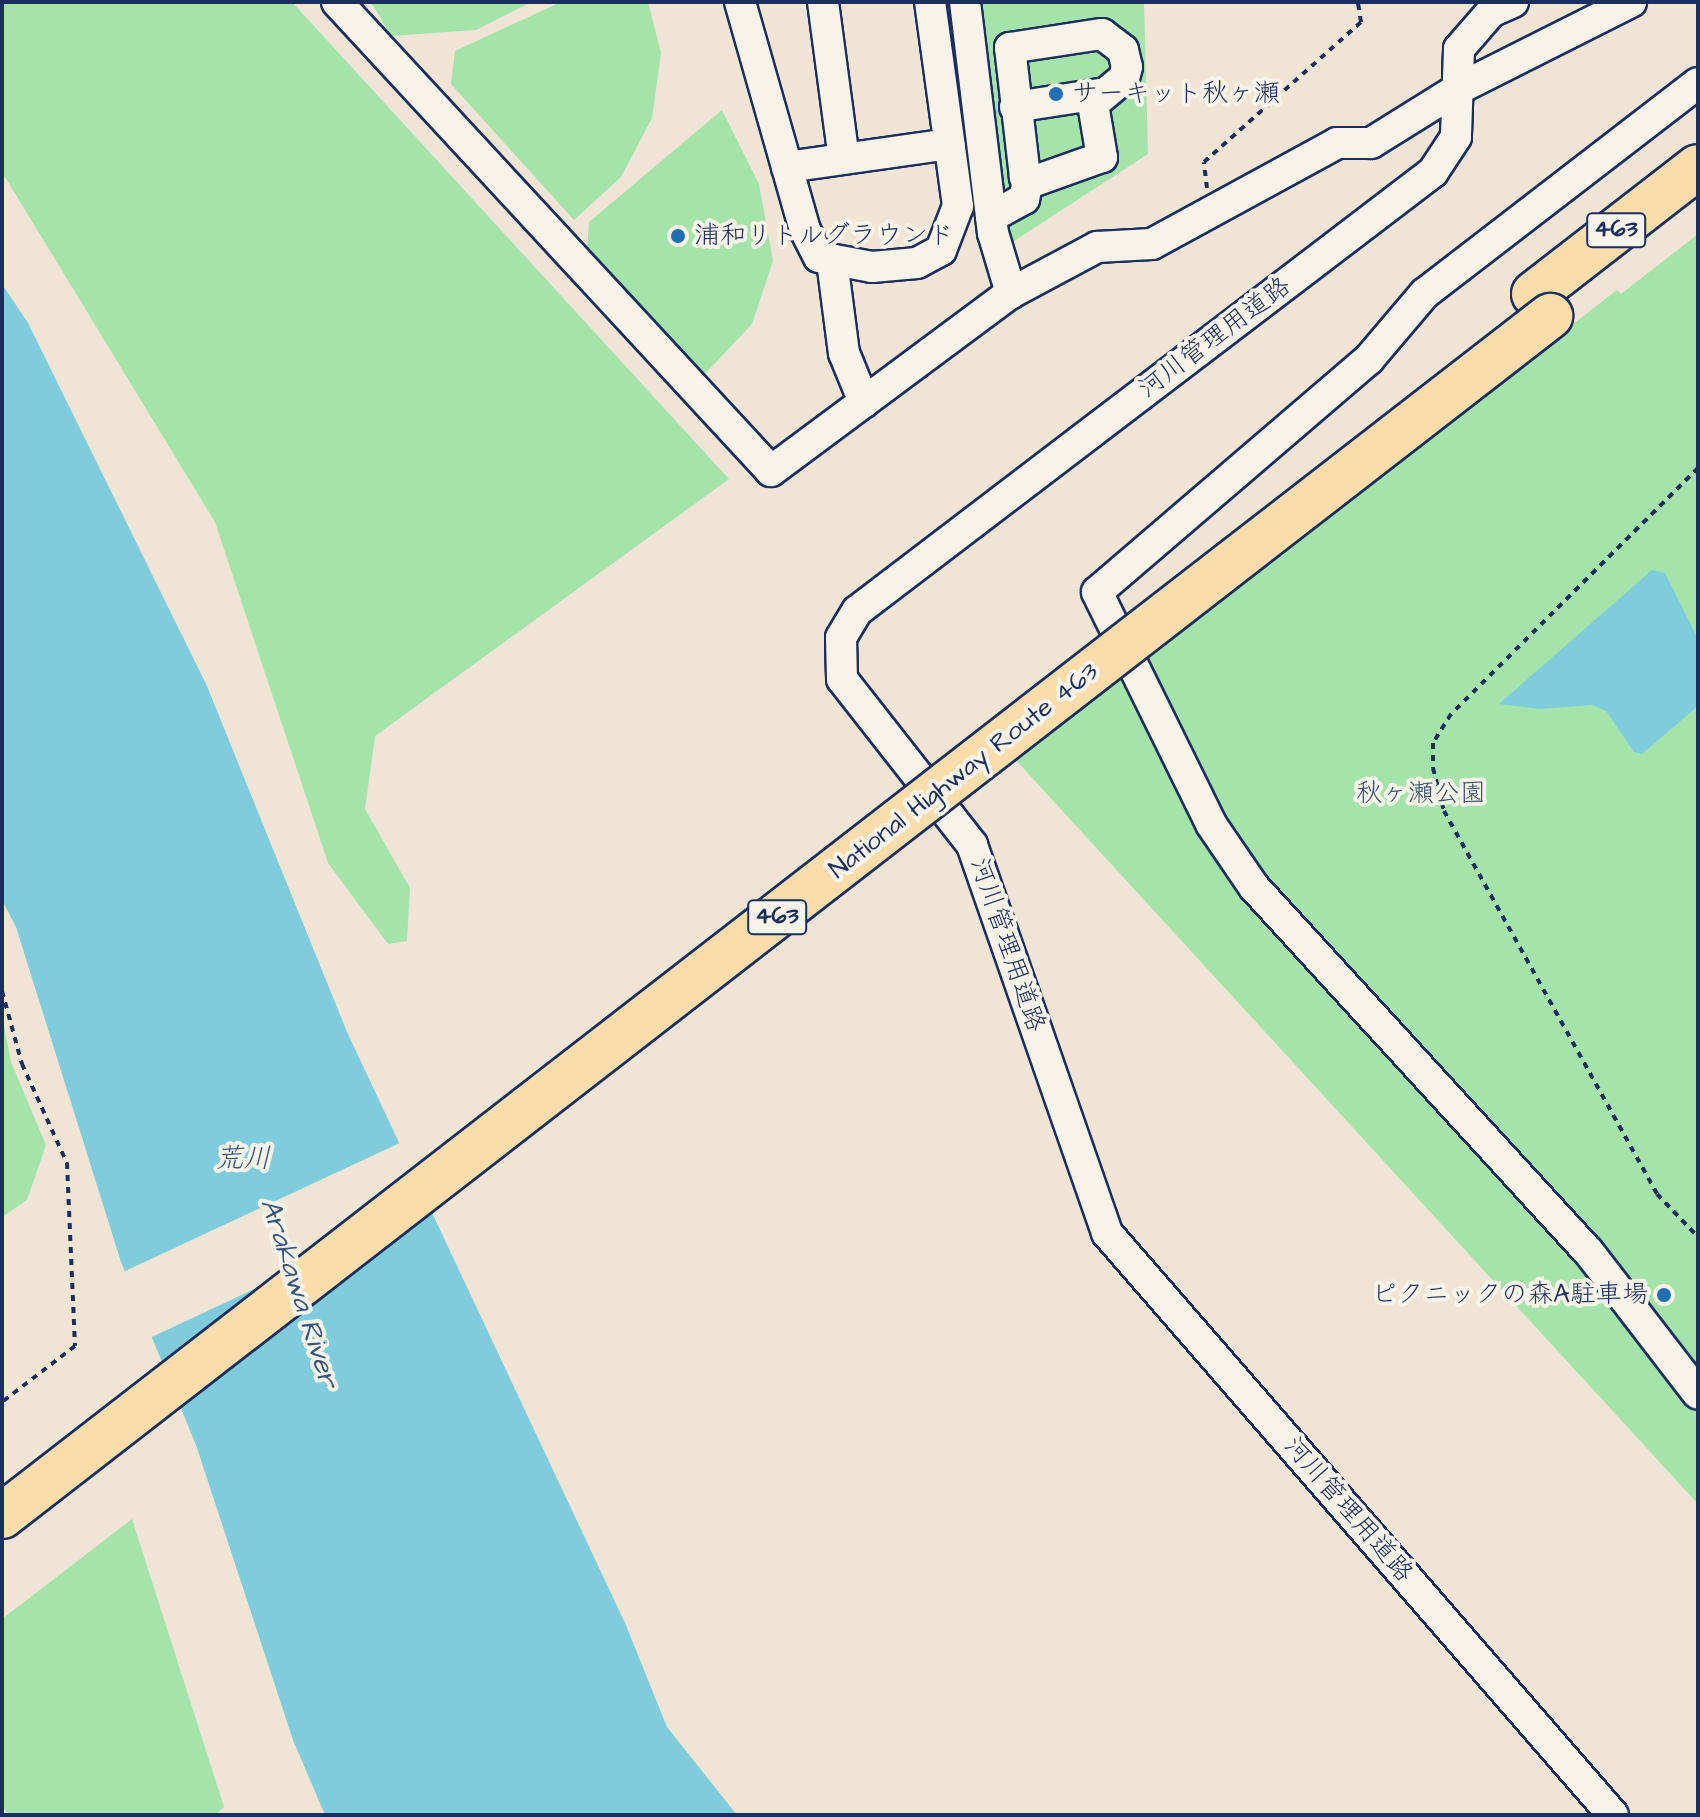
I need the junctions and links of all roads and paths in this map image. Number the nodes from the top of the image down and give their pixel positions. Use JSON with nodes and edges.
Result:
{"nodes":[{"id":1,"x":337,"y":2,"type":"edge"},
{"id":2,"x":740,"y":2,"type":"edge"},
{"id":3,"x":823,"y":2,"type":"edge"},
{"id":4,"x":930,"y":2,"type":"edge"},
{"id":5,"x":965,"y":2,"type":"edge"},
{"id":6,"x":1358,"y":2,"type":"edge"},
{"id":7,"x":1513,"y":2,"type":"edge"},
{"id":8,"x":1631,"y":2,"type":"edge"},
{"id":9,"x":1698,"y":83,"type":"edge"},
{"id":10,"x":1456,"y":90,"type":"junction"},
{"id":11,"x":1099,"y":94,"type":"junction"},
{"id":12,"x":1015,"y":107,"type":"junction"},
{"id":13,"x":949,"y":144,"type":"junction"},
{"id":14,"x":844,"y":159,"type":"junction"},
{"id":15,"x":787,"y":167,"type":"junction"},
{"id":16,"x":1698,"y":167,"type":"edge"},
{"id":17,"x":1028,"y":180,"type":"junction"},
{"id":18,"x":1698,"y":203,"type":"edge"},
{"id":19,"x":1211,"y":213,"type":"junction"},
{"id":20,"x":991,"y":217,"type":"junction"},
{"id":21,"x":832,"y":261,"type":"junction"},
{"id":22,"x":1011,"y":293,"type":"junction"},
{"id":23,"x":1542,"y":305,"type":"junction"},
{"id":24,"x":864,"y":402,"type":"junction"},
{"id":25,"x":1698,"y":468,"type":"edge"},
{"id":26,"x":2,"y":991,"type":"edge"},
{"id":27,"x":1698,"y":1237,"type":"edge"},
{"id":28,"x":1698,"y":1394,"type":"edge"},
{"id":29,"x":2,"y":1402,"type":"edge"},
{"id":30,"x":2,"y":1479,"type":"edge"},
{"id":31,"x":2,"y":1516,"type":"edge"},
{"id":32,"x":1613,"y":1815,"type":"edge"}],
"edges":[{"from":1,"to":24,"type":"street"},
{"from":2,"to":15,"type":"street"},
{"from":3,"to":14,"type":"street"},
{"from":4,"to":13,"type":"street"},
{"from":5,"to":20,"type":"street"},
{"from":6,"to":19,"type":"path"},
{"from":7,"to":10,"type":"street","name":"河川管理用道路"},
{"from":8,"to":10,"type":"street"},
{"from":9,"to":28,"type":"street"},
{"from":10,"to":19,"type":"street"},
{"from":10,"to":32,"type":"street","name":"河川管理用道路"},
{"from":11,"to":12,"type":"street"},
{"from":11,"to":12,"type":"street"},
{"from":11,"to":17,"type":"street"},
{"from":12,"to":17,"type":"street"},
{"from":13,"to":14,"type":"street"},
{"from":13,"to":21,"type":"street"},
{"from":14,"to":15,"type":"street"},
{"from":15,"to":21,"type":"street"},
{"from":16,"to":23,"type":"highway","name":"National Highway Route 463","number":"463"},
{"from":17,"to":20,"type":"street"},
{"from":18,"to":23,"type":"highway","name":"National Highway Route 463","number":"463"},
{"from":19,"to":22,"type":"street"},
{"from":20,"to":22,"type":"street"},
{"from":21,"to":24,"type":"street"},
{"from":22,"to":24,"type":"street"},
{"from":23,"to":30,"type":"highway","name":"National Highway Route 463","number":"463"},
{"from":23,"to":31,"type":"highway","name":"National Highway Route 463","number":"463","bridge":true},
{"from":25,"to":27,"type":"path"},
{"from":26,"to":29,"type":"path"}]}
